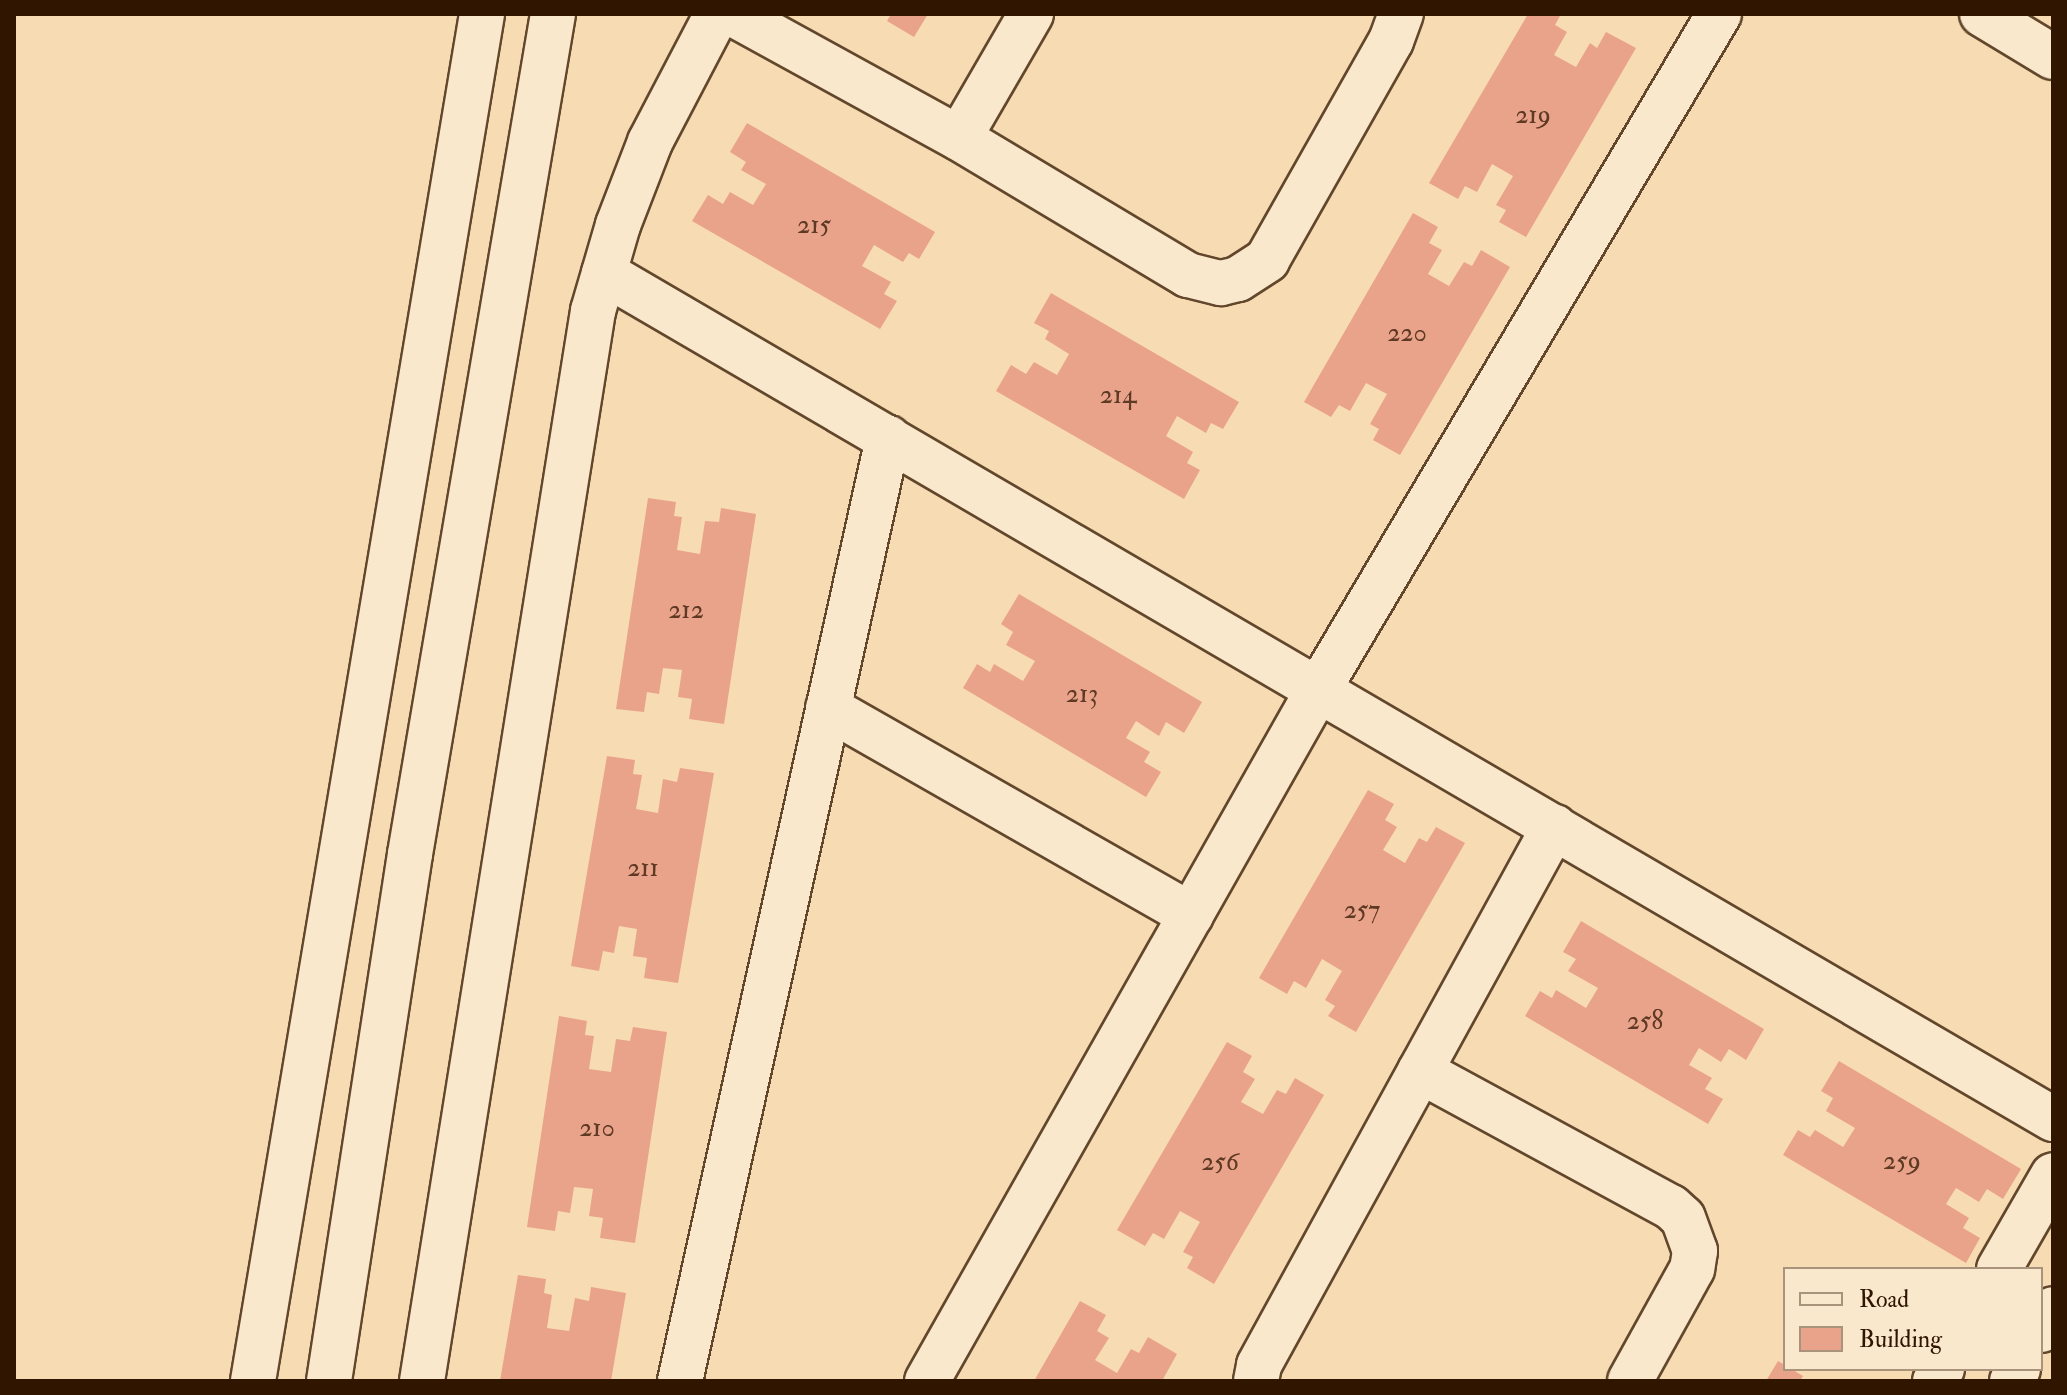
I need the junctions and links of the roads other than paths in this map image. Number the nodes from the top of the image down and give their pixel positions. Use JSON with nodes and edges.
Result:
{"nodes":[{"id":1,"x":482,"y":14,"type":"edge"},
{"id":2,"x":553,"y":14,"type":"edge"},
{"id":3,"x":717,"y":14,"type":"edge"},
{"id":4,"x":733,"y":14,"type":"edge"},
{"id":5,"x":1031,"y":14,"type":"edge"},
{"id":6,"x":1401,"y":14,"type":"edge"},
{"id":7,"x":1719,"y":14,"type":"edge"},
{"id":8,"x":1982,"y":14,"type":"edge"},
{"id":9,"x":2053,"y":57,"type":"edge"},
{"id":10,"x":959,"y":138,"type":"junction"},
{"id":11,"x":604,"y":273,"type":"junction"},
{"id":12,"x":888,"y":438,"type":"junction"},
{"id":13,"x":1318,"y":690,"type":"junction"},
{"id":14,"x":828,"y":708,"type":"junction"},
{"id":15,"x":1554,"y":827,"type":"junction"},
{"id":16,"x":1191,"y":915,"type":"junction"},
{"id":17,"x":1420,"y":1071,"type":"junction"},
{"id":18,"x":2053,"y":1119,"type":"edge"},
{"id":19,"x":2053,"y":1175,"type":"edge"},
{"id":20,"x":2000,"y":1267,"type":"edge"},
{"id":21,"x":2053,"y":1309,"type":"edge"},
{"id":22,"x":2043,"y":1326,"type":"edge"},
{"id":23,"x":253,"y":1381,"type":"edge"},
{"id":24,"x":329,"y":1381,"type":"edge"},
{"id":25,"x":422,"y":1381,"type":"edge"},
{"id":26,"x":680,"y":1381,"type":"edge"},
{"id":27,"x":927,"y":1381,"type":"edge"},
{"id":28,"x":1256,"y":1381,"type":"edge"},
{"id":29,"x":1630,"y":1381,"type":"edge"}],
"edges":[{"from":1,"to":23,"type":"street"},
{"from":2,"to":24,"type":"street"},
{"from":3,"to":11,"type":"street"},
{"from":4,"to":10,"type":"street"},
{"from":5,"to":10,"type":"street"},
{"from":6,"to":10,"type":"street"},
{"from":7,"to":13,"type":"street"},
{"from":8,"to":9,"type":"street"},
{"from":11,"to":12,"type":"street"},
{"from":11,"to":25,"type":"street"},
{"from":12,"to":13,"type":"street"},
{"from":12,"to":14,"type":"street"},
{"from":13,"to":15,"type":"street"},
{"from":13,"to":16,"type":"street"},
{"from":14,"to":16,"type":"street"},
{"from":14,"to":26,"type":"street"},
{"from":15,"to":17,"type":"street"},
{"from":15,"to":18,"type":"street"},
{"from":16,"to":27,"type":"street"},
{"from":17,"to":28,"type":"street"},
{"from":17,"to":29,"type":"street"},
{"from":19,"to":20,"type":"street"},
{"from":21,"to":22,"type":"street"}]}
